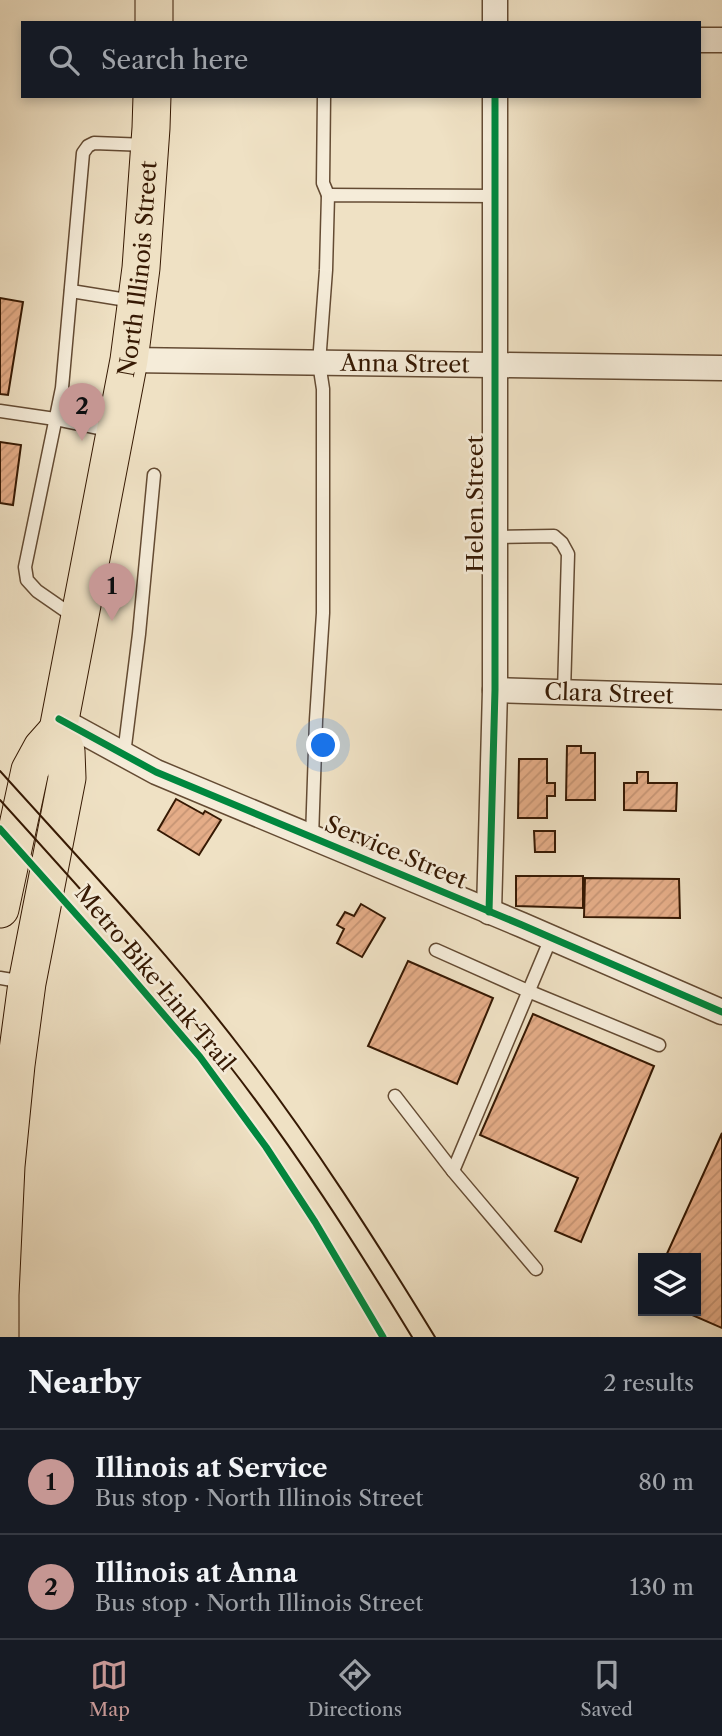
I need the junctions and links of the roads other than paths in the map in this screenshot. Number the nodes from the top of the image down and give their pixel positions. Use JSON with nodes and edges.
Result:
{"nodes":[{"id":1,"x":154,"y":0,"type":"edge"},
{"id":2,"x":495,"y":0,"type":"edge"},
{"id":3,"x":154,"y":21,"type":"edge"},
{"id":4,"x":495,"y":21,"type":"edge"},
{"id":5,"x":701,"y":40,"type":"edge"},
{"id":6,"x":722,"y":40,"type":"edge"},
{"id":7,"x":152,"y":98,"type":"edge"},
{"id":8,"x":324,"y":98,"type":"edge"},
{"id":9,"x":495,"y":98,"type":"edge"},
{"id":10,"x":150,"y":145,"type":"junction"},
{"id":11,"x":328,"y":195,"type":"junction"},
{"id":12,"x":495,"y":196,"type":"junction"},
{"id":13,"x":71,"y":291,"type":"junction"},
{"id":14,"x":137,"y":302,"type":"junction"},
{"id":15,"x":130,"y":360,"type":"junction"},
{"id":16,"x":319,"y":363,"type":"junction"},
{"id":17,"x":495,"y":365,"type":"junction"},
{"id":18,"x":722,"y":369,"type":"edge"},
{"id":19,"x":0,"y":411,"type":"edge"},
{"id":20,"x":55,"y":419,"type":"junction"},
{"id":21,"x":116,"y":431,"type":"junction"},
{"id":22,"x":154,"y":475,"type":"dead end"},
{"id":23,"x":495,"y":537,"type":"junction"},
{"id":24,"x":79,"y":621,"type":"junction"},
{"id":25,"x":495,"y":690,"type":"junction"},
{"id":26,"x":564,"y":692,"type":"junction"},
{"id":27,"x":722,"y":697,"type":"edge"},
{"id":28,"x":59,"y":725,"type":"junction"},
{"id":29,"x":124,"y":754,"type":"junction"},
{"id":30,"x":312,"y":838,"type":"junction"},
{"id":31,"x":1,"y":901,"type":"edge"},
{"id":32,"x":489,"y":912,"type":"junction"},
{"id":33,"x":551,"y":938,"type":"junction"},
{"id":34,"x":436,"y":950,"type":"dead end"},
{"id":35,"x":13,"y":980,"type":"edge"},
{"id":36,"x":528,"y":991,"type":"junction"},
{"id":37,"x":722,"y":1012,"type":"edge"},
{"id":38,"x":659,"y":1045,"type":"dead end"},
{"id":39,"x":395,"y":1096,"type":"dead end"},
{"id":40,"x":453,"y":1171,"type":"junction"},
{"id":41,"x":536,"y":1269,"type":"dead end"},
{"id":42,"x":0,"y":1337,"type":"edge"}],
"edges":[{"from":1,"to":3,"type":"main road"},
{"from":2,"to":4,"type":"street"},
{"from":5,"to":6,"type":"street"},
{"from":7,"to":10,"type":"main road","name":"North Illinois Street"},
{"from":8,"to":11,"type":"lane"},
{"from":9,"to":12,"type":"street","name":"Helen Street"},
{"from":10,"to":13,"type":"lane"},
{"from":10,"to":14,"type":"main road","name":"North Illinois Street"},
{"from":11,"to":12,"type":"lane"},
{"from":11,"to":16,"type":"lane"},
{"from":12,"to":17,"type":"street","name":"Helen Street"},
{"from":13,"to":14,"type":"lane"},
{"from":13,"to":20,"type":"lane"},
{"from":14,"to":15,"type":"main road","name":"North Illinois Street"},
{"from":15,"to":16,"type":"street","name":"Anna Street"},
{"from":15,"to":21,"type":"main road","name":"North Illinois Street"},
{"from":16,"to":17,"type":"street","name":"Anna Street"},
{"from":16,"to":30,"type":"lane"},
{"from":17,"to":18,"type":"street","name":"Anna Street"},
{"from":17,"to":23,"type":"street","name":"Helen Street"},
{"from":19,"to":20,"type":"lane"},
{"from":20,"to":21,"type":"lane"},
{"from":20,"to":24,"type":"lane"},
{"from":21,"to":24,"type":"main road","name":"North Illinois Street"},
{"from":22,"to":29,"type":"lane"},
{"from":23,"to":25,"type":"street","name":"Helen Street"},
{"from":23,"to":26,"type":"lane"},
{"from":24,"to":28,"type":"main road","name":"North Illinois Street"},
{"from":25,"to":26,"type":"street","name":"Clara Street"},
{"from":25,"to":32,"type":"street","name":"Helen Street"},
{"from":26,"to":27,"type":"street","name":"Clara Street"},
{"from":28,"to":29,"type":"street","name":"Service Street"},
{"from":28,"to":31,"type":"main road","name":"North Illinois Street"},
{"from":28,"to":35,"type":"main road","name":"North Illinois Street"},
{"from":29,"to":30,"type":"street","name":"Service Street"},
{"from":30,"to":32,"type":"street","name":"Service Street"},
{"from":32,"to":33,"type":"street","name":"Service Street"},
{"from":33,"to":36,"type":"lane"},
{"from":33,"to":37,"type":"street","name":"Service Street"},
{"from":34,"to":36,"type":"lane"},
{"from":35,"to":42,"type":"main road","name":"North Illinois Street"},
{"from":36,"to":38,"type":"lane"},
{"from":36,"to":40,"type":"lane"},
{"from":39,"to":40,"type":"lane"},
{"from":40,"to":41,"type":"lane"}]}
